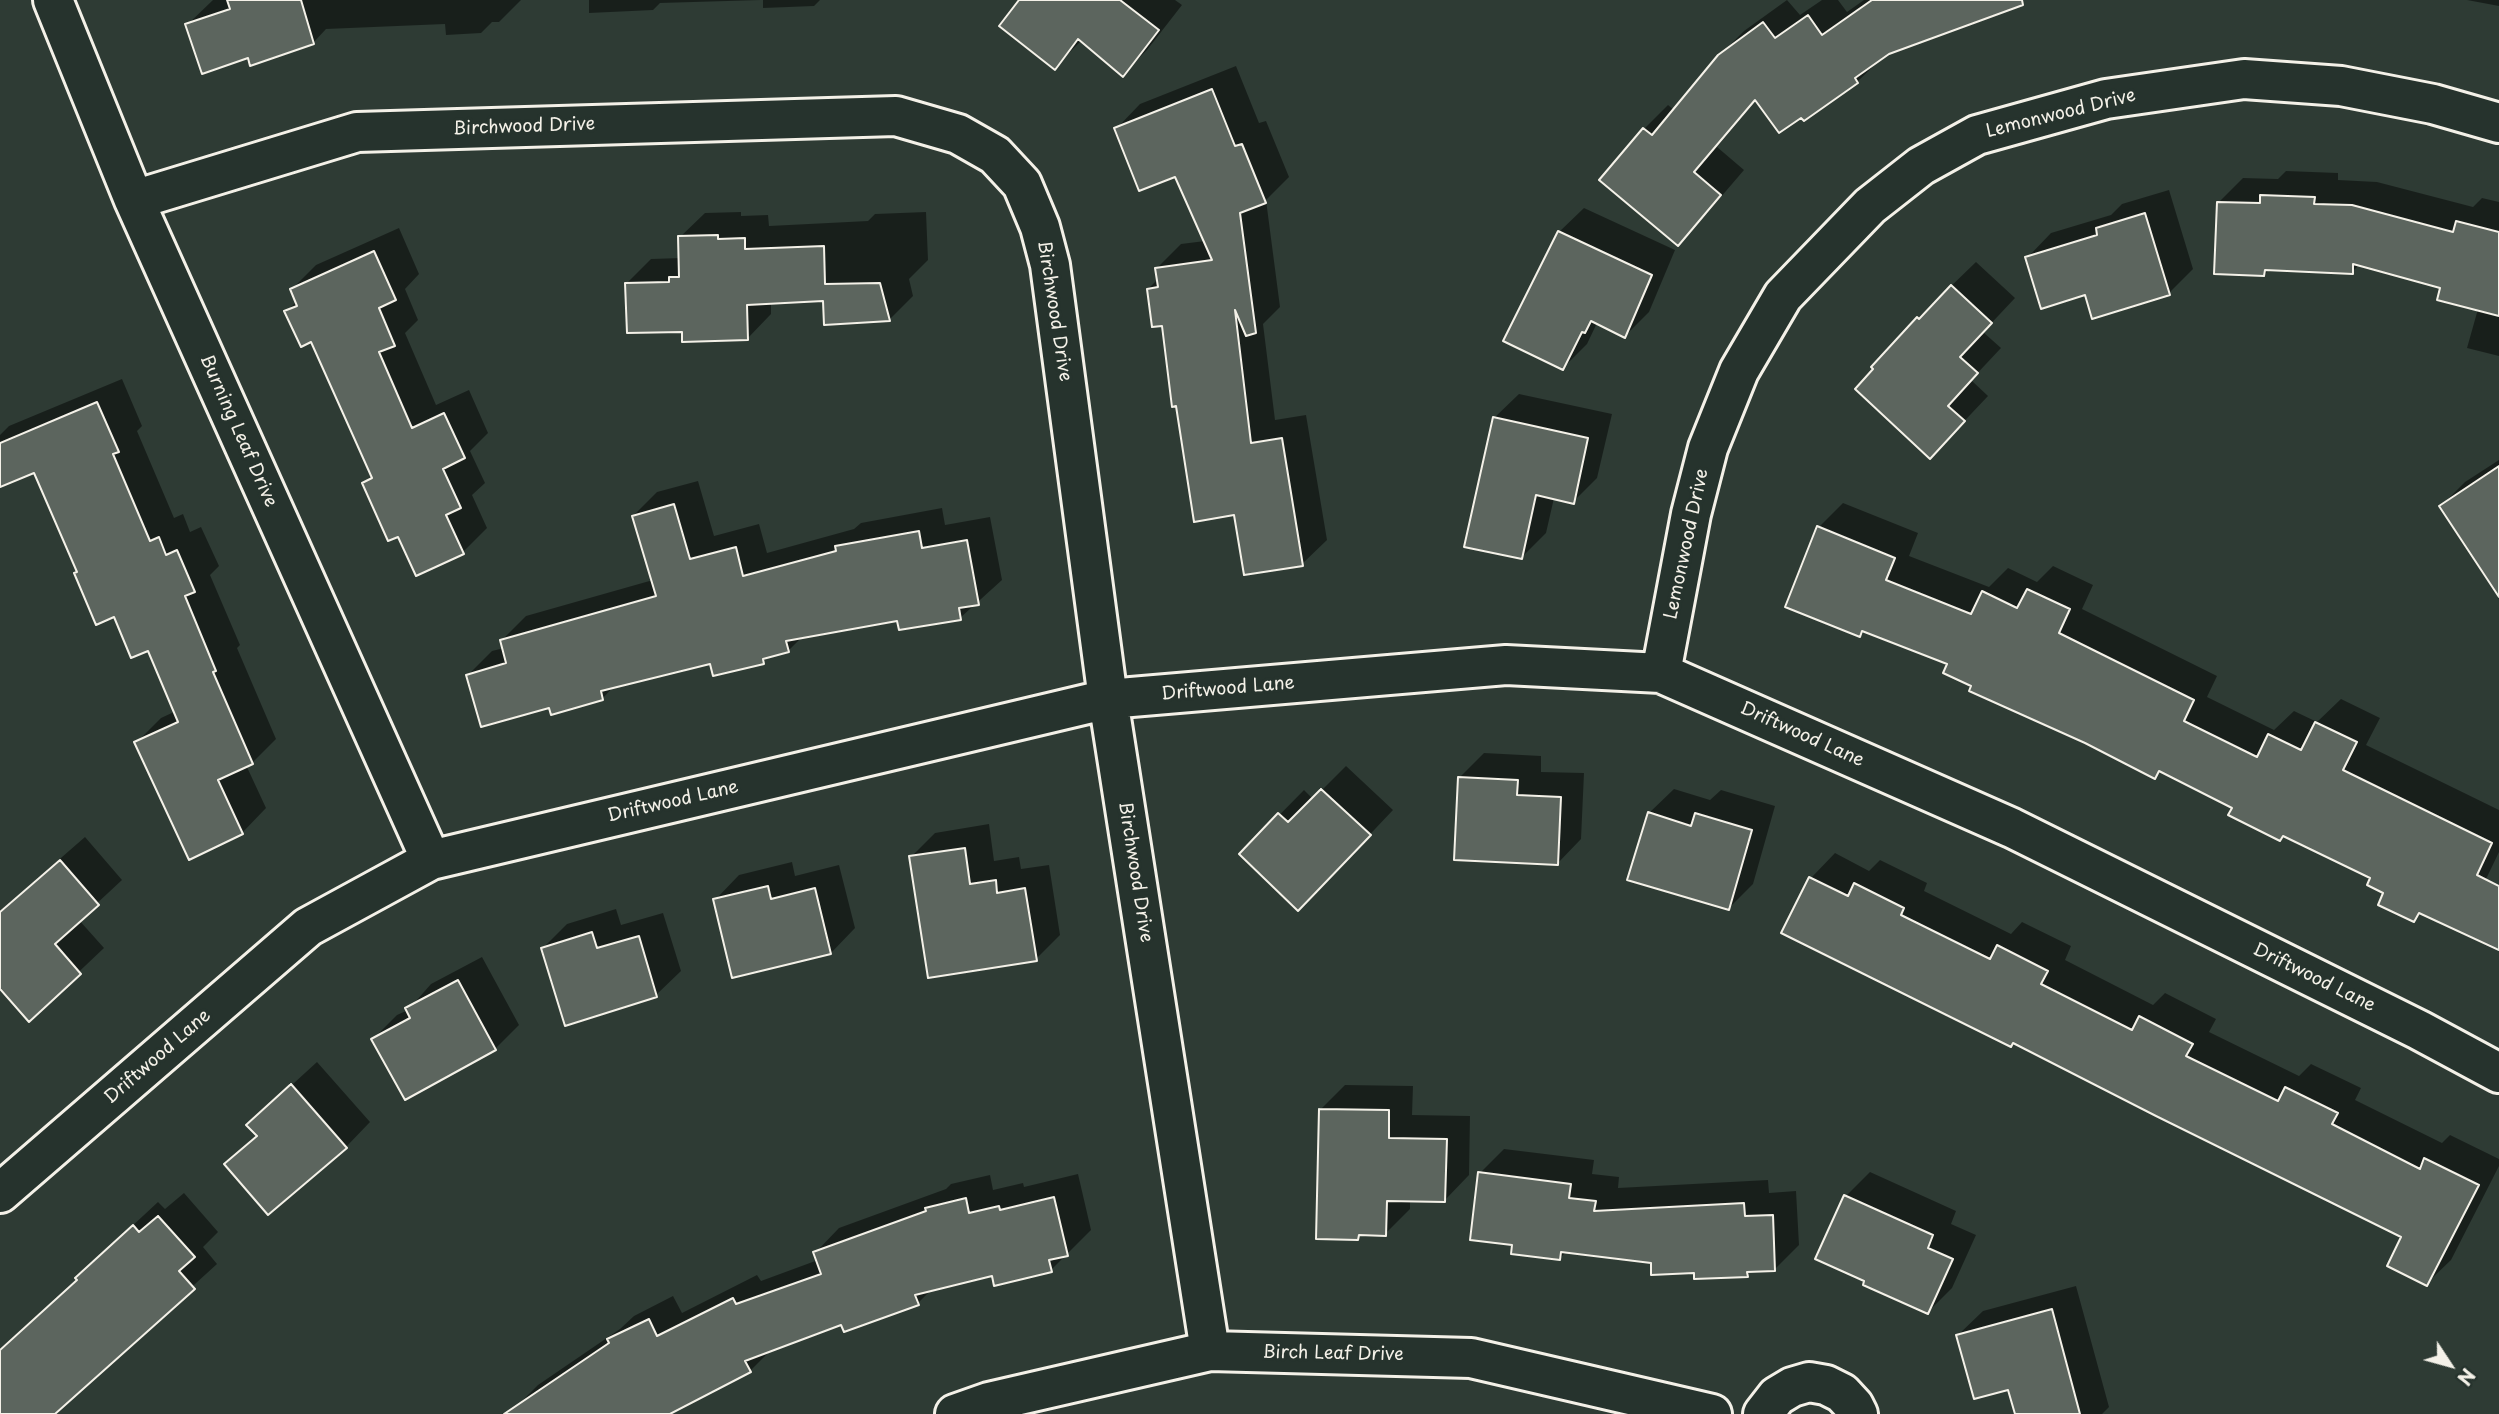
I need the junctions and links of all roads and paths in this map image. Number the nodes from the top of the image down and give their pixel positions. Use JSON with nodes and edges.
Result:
{"nodes":[{"id":1,"x":52,"y":0,"type":"edge"},
{"id":2,"x":2499,"y":122,"type":"edge"},
{"id":3,"x":134,"y":201,"type":"junction"},
{"id":4,"x":1661,"y":673,"type":"junction"},
{"id":5,"x":1108,"y":699,"type":"junction"},
{"id":6,"x":431,"y":860,"type":"junction"},
{"id":7,"x":2499,"y":1073,"type":"edge"},
{"id":8,"x":0,"y":1193,"type":"edge"},
{"id":9,"x":1210,"y":1351,"type":"junction"},
{"id":10,"x":955,"y":1414,"type":"edge"},
{"id":11,"x":1712,"y":1414,"type":"edge"},
{"id":12,"x":1763,"y":1414,"type":"edge"},
{"id":13,"x":1858,"y":1414,"type":"edge"}],
"edges":[{"from":1,"to":3,"type":"street","name":"Burning Leaf Drive"},
{"from":2,"to":4,"type":"street","name":"Lemonwood Drive"},
{"from":3,"to":5,"type":"street","name":"Birchwood Drive"},
{"from":3,"to":6,"type":"street","name":"Burning Leaf Drive"},
{"from":4,"to":5,"type":"street","name":"Driftwood Lane"},
{"from":4,"to":7,"type":"street","name":"Driftwood Lane"},
{"from":5,"to":6,"type":"street","name":"Driftwood Lane"},
{"from":5,"to":9,"type":"street","name":"Birchwood Drive"},
{"from":6,"to":8,"type":"street","name":"Driftwood Lane"},
{"from":9,"to":10,"type":"street","name":"Birch Leaf Drive"},
{"from":9,"to":11,"type":"street","name":"Birch Leaf Drive"},
{"from":12,"to":13,"type":"street"}]}
